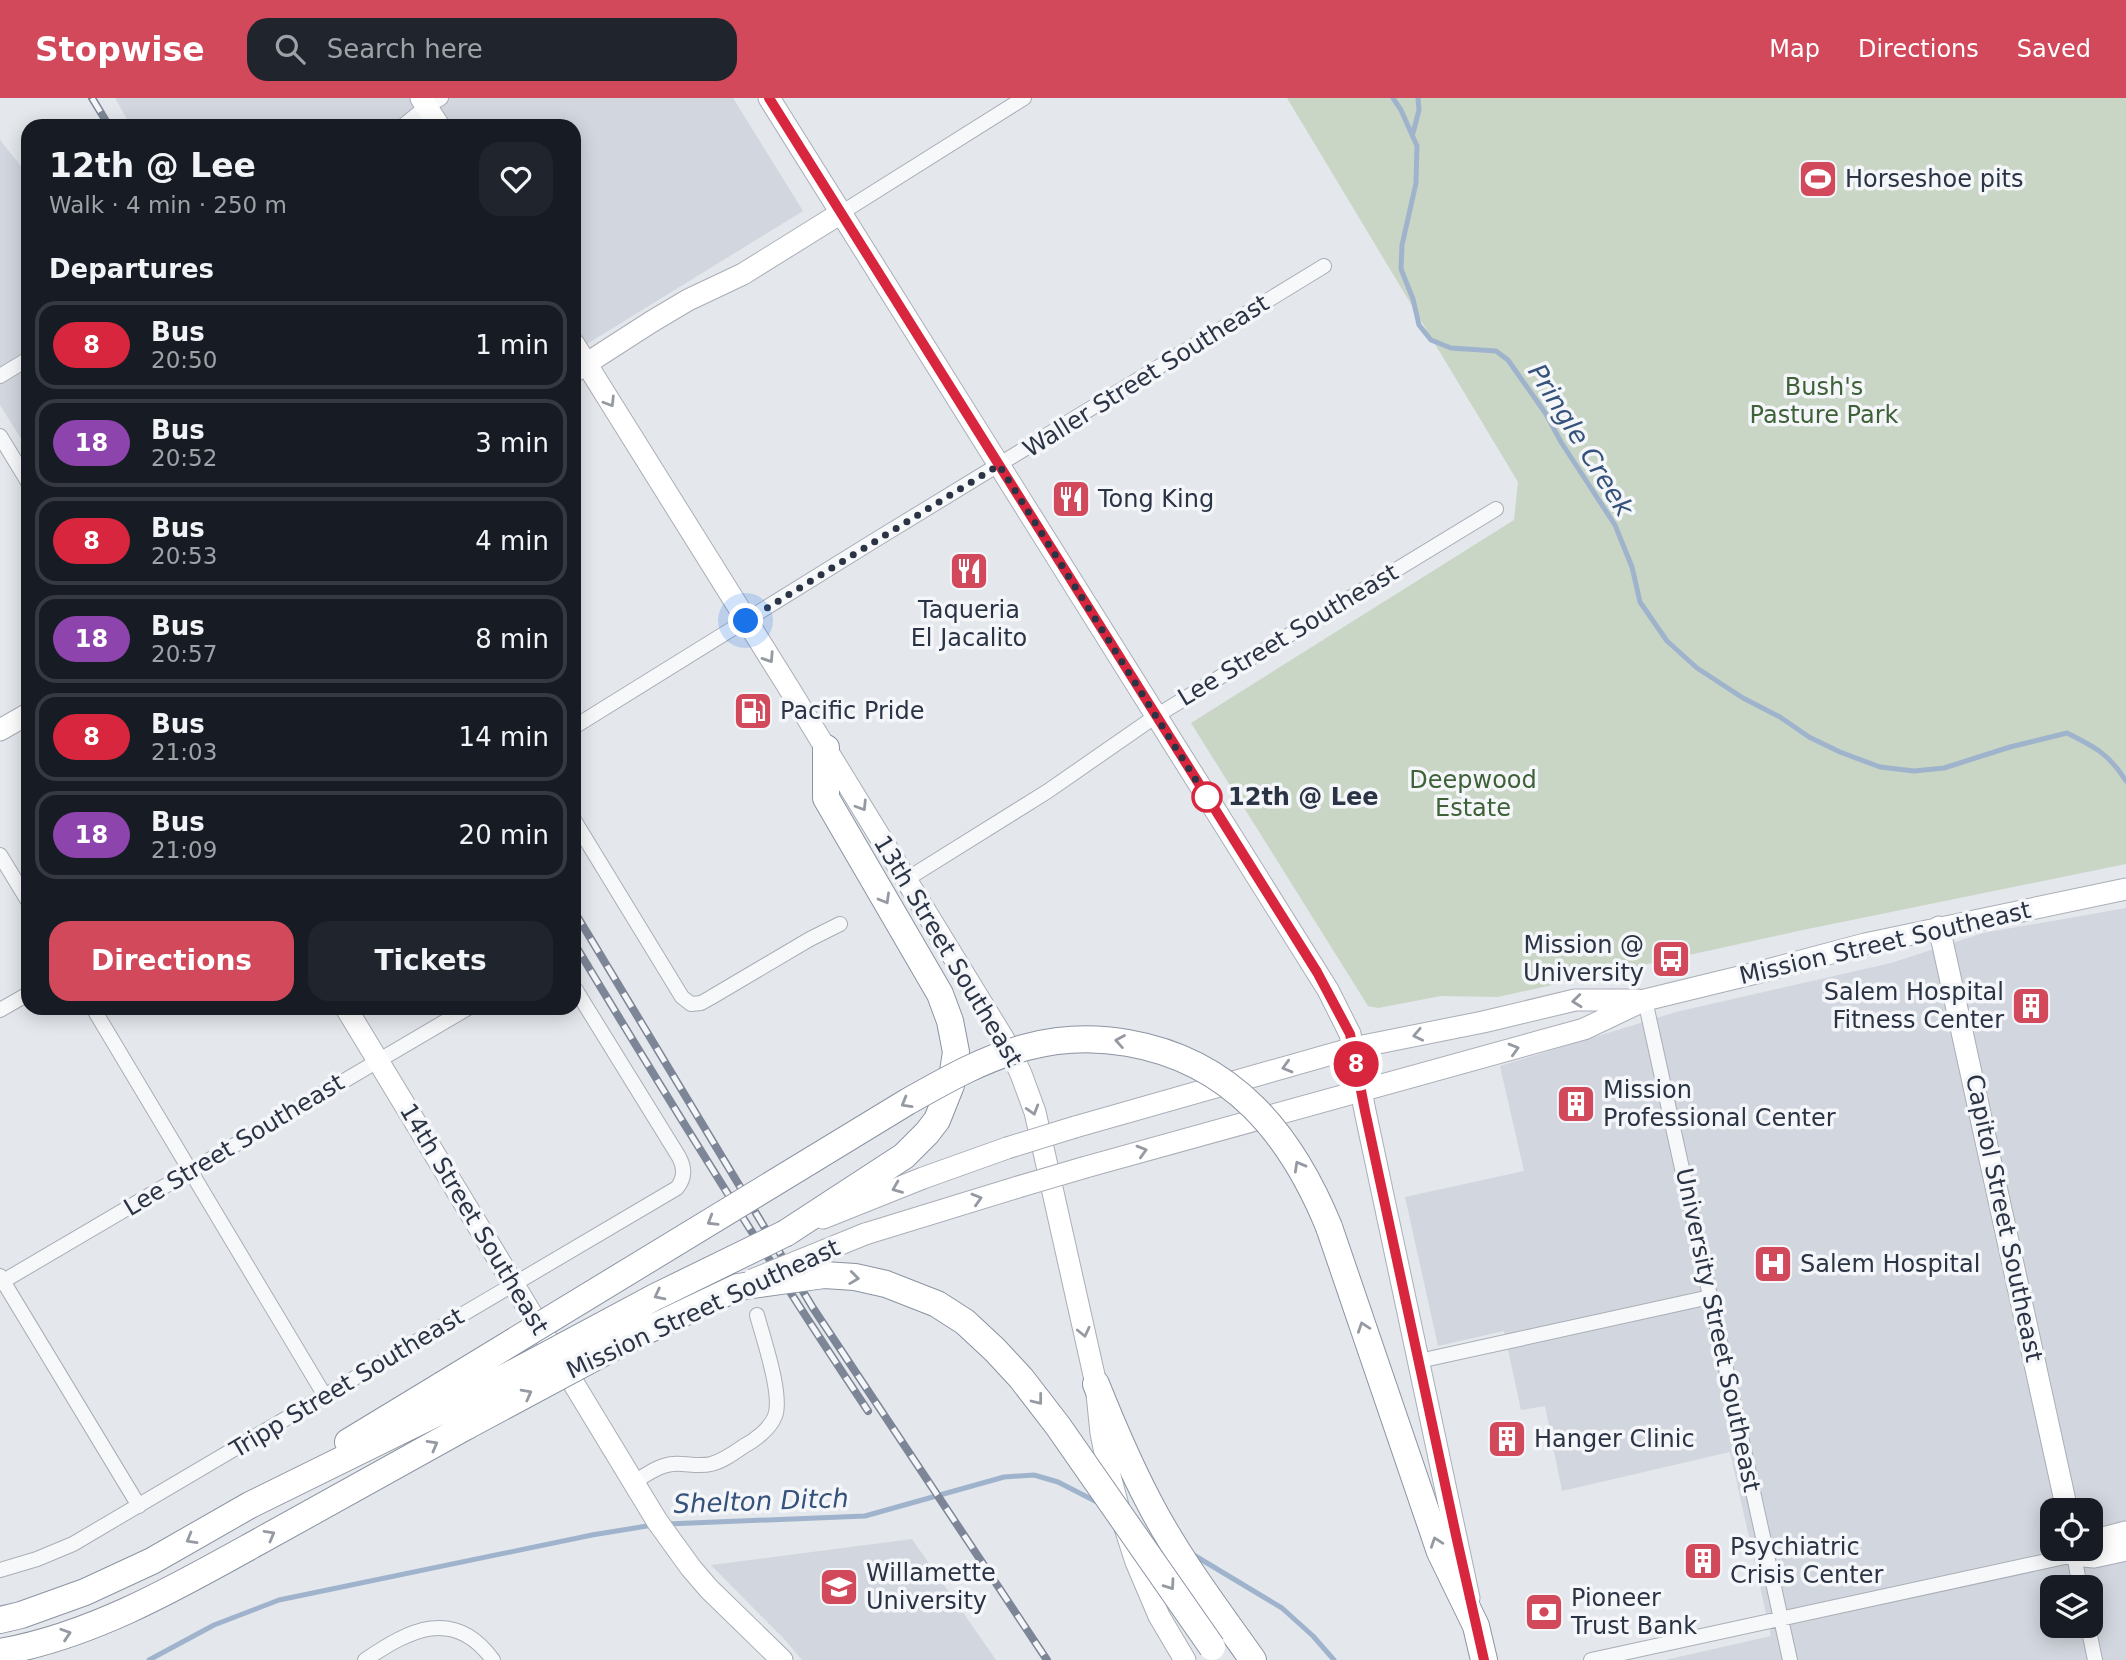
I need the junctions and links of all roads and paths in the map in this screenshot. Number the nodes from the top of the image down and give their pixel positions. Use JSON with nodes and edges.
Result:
{"nodes":[{"id":1,"x":769,"y":98,"type":"edge"},
{"id":2,"x":1024,"y":98,"type":"edge"},
{"id":3,"x":429,"y":101,"type":"edge"},
{"id":4,"x":410,"y":119,"type":"edge"},
{"id":5,"x":436,"y":119,"type":"edge"},
{"id":6,"x":841,"y":214,"type":"junction"},
{"id":7,"x":1324,"y":266,"type":"dead end"},
{"id":8,"x":21,"y":363,"type":"edge"},
{"id":9,"x":581,"y":367,"type":"edge"},
{"id":10,"x":581,"y":370,"type":"edge"},
{"id":11,"x":0,"y":376,"type":"edge"},
{"id":12,"x":0,"y":436,"type":"edge"},
{"id":13,"x":999,"y":465,"type":"junction"},
{"id":14,"x":21,"y":470,"type":"edge"},
{"id":15,"x":1496,"y":509,"type":"dead end"},
{"id":16,"x":746,"y":621,"type":"junction"},
{"id":17,"x":1156,"y":716,"type":"junction"},
{"id":18,"x":21,"y":718,"type":"edge"},
{"id":19,"x":581,"y":723,"type":"edge"},
{"id":20,"x":0,"y":730,"type":"edge"},
{"id":21,"x":826,"y":748,"type":"junction"},
{"id":22,"x":581,"y":831,"type":"edge"},
{"id":23,"x":0,"y":855,"type":"edge"},
{"id":24,"x":907,"y":879,"type":"junction"},
{"id":25,"x":2126,"y":889,"type":"edge"},
{"id":26,"x":21,"y":890,"type":"edge"},
{"id":27,"x":840,"y":924,"type":"dead end"},
{"id":28,"x":1939,"y":927,"type":"junction"},
{"id":29,"x":21,"y":998,"type":"edge"},
{"id":30,"x":581,"y":998,"type":"edge"},
{"id":31,"x":1646,"y":1000,"type":"junction"},
{"id":32,"x":0,"y":1010,"type":"edge"},
{"id":33,"x":97,"y":1015,"type":"edge"},
{"id":34,"x":350,"y":1015,"type":"edge"},
{"id":35,"x":456,"y":1015,"type":"edge"},
{"id":36,"x":1353,"y":1048,"type":"junction"},
{"id":37,"x":378,"y":1060,"type":"junction"},
{"id":38,"x":1361,"y":1091,"type":"junction"},
{"id":39,"x":191,"y":1171,"type":"junction"},
{"id":40,"x":848,"y":1200,"type":"junction"},
{"id":41,"x":1,"y":1280,"type":"edge"},
{"id":42,"x":514,"y":1284,"type":"junction"},
{"id":43,"x":738,"y":1287,"type":"junction"},
{"id":44,"x":1710,"y":1297,"type":"junction"},
{"id":45,"x":757,"y":1315,"type":"dead end"},
{"id":46,"x":1419,"y":1361,"type":"junction"},
{"id":47,"x":1096,"y":1384,"type":"joint"},
{"id":48,"x":325,"y":1396,"type":"junction"},
{"id":49,"x":455,"y":1405,"type":"junction"},
{"id":50,"x":1123,"y":1476,"type":"junction"},
{"id":51,"x":637,"y":1486,"type":"junction"},
{"id":52,"x":2064,"y":1498,"type":"edge"},
{"id":53,"x":139,"y":1506,"type":"junction"},
{"id":54,"x":2126,"y":1532,"type":"edge"},
{"id":55,"x":2103,"y":1538,"type":"edge"},
{"id":56,"x":2126,"y":1550,"type":"edge"},
{"id":57,"x":2103,"y":1555,"type":"edge"},
{"id":58,"x":2040,"y":1560,"type":"edge"},
{"id":59,"x":0,"y":1570,"type":"edge"},
{"id":60,"x":1781,"y":1619,"type":"junction"},
{"id":61,"x":0,"y":1620,"type":"edge"},
{"id":62,"x":1476,"y":1626,"type":"junction"},
{"id":63,"x":2090,"y":1638,"type":"edge"},
{"id":64,"x":0,"y":1652,"type":"edge"},
{"id":65,"x":1217,"y":1653,"type":"edge"},
{"id":66,"x":365,"y":1660,"type":"edge"},
{"id":67,"x":493,"y":1660,"type":"edge"},
{"id":68,"x":782,"y":1660,"type":"edge"},
{"id":69,"x":1185,"y":1660,"type":"edge"},
{"id":70,"x":1253,"y":1660,"type":"edge"},
{"id":71,"x":1484,"y":1660,"type":"edge"},
{"id":72,"x":1591,"y":1660,"type":"edge"},
{"id":73,"x":1790,"y":1660,"type":"edge"},
{"id":74,"x":2095,"y":1660,"type":"edge"}],
"edges":[{"from":1,"to":6,"type":"main road"},
{"from":2,"to":6,"type":"street"},
{"from":3,"to":4,"type":"street"},
{"from":3,"to":5,"type":"main road"},
{"from":6,"to":9,"type":"main road"},
{"from":6,"to":13,"type":"main road"},
{"from":7,"to":13,"type":"street","name":"Waller Street Southeast"},
{"from":8,"to":11,"type":"street"},
{"from":10,"to":16,"type":"main road","name":"13th Street Southeast","one_way":true},
{"from":12,"to":14,"type":"street"},
{"from":13,"to":16,"type":"street","name":"Waller Street Southeast"},
{"from":13,"to":17,"type":"main road"},
{"from":15,"to":17,"type":"street","name":"Lee Street Southeast"},
{"from":16,"to":19,"type":"street","name":"Waller Street Southeast"},
{"from":16,"to":21,"type":"main road","name":"13th Street Southeast","one_way":true},
{"from":17,"to":24,"type":"street","name":"Lee Street Southeast"},
{"from":17,"to":36,"type":"main road"},
{"from":18,"to":20,"type":"main road"},
{"from":21,"to":24,"type":"main road","name":"13th Street Southeast","one_way":true},
{"from":21,"to":40,"type":"highway","name":"Mission Street Southeast","one_way":true},
{"from":22,"to":27,"type":"street"},
{"from":23,"to":26,"type":"street"},
{"from":24,"to":47,"type":"main road","name":"13th Street Southeast","one_way":true},
{"from":25,"to":28,"type":"main road","name":"Mission Street Southeast"},
{"from":28,"to":31,"type":"main road","name":"Mission Street Southeast"},
{"from":28,"to":52,"type":"main road","name":"Capitol Street Southeast"},
{"from":29,"to":32,"type":"street"},
{"from":30,"to":42,"type":"street","name":"Tripp Street Southeast"},
{"from":31,"to":36,"type":"main road","name":"Mission Street Southeast","one_way":true},
{"from":38,"to":31,"type":"main road","name":"Mission Street Southeast","one_way":true},
{"from":31,"to":44,"type":"street","name":"University Street Southeast"},
{"from":33,"to":39,"type":"street"},
{"from":34,"to":37,"type":"main road","name":"14th Street Southeast"},
{"from":35,"to":37,"type":"street","name":"Lee Street Southeast"},
{"from":36,"to":38,"type":"main road"},
{"from":36,"to":40,"type":"main road","name":"Mission Street Southeast","one_way":true,"bridge":true},
{"from":37,"to":39,"type":"street","name":"Lee Street Southeast"},
{"from":37,"to":42,"type":"main road","name":"14th Street Southeast"},
{"from":43,"to":38,"type":"main road","name":"Mission Street Southeast","one_way":true,"bridge":true},
{"from":38,"to":46,"type":"main road"},
{"from":39,"to":41,"type":"street","name":"Lee Street Southeast"},
{"from":39,"to":48,"type":"street"},
{"from":40,"to":49,"type":"highway","name":"Mission Street Southeast","one_way":true,"bridge":true},
{"from":41,"to":53,"type":"street"},
{"from":42,"to":48,"type":"street","name":"Tripp Street Southeast"},
{"from":42,"to":51,"type":"main road","name":"14th Street Southeast"},
{"from":49,"to":43,"type":"highway","name":"Mission Street Southeast","one_way":true,"bridge":true},
{"from":43,"to":65,"type":"highway","one_way":true,"bridge":true},
{"from":44,"to":46,"type":"street"},
{"from":44,"to":60,"type":"street","name":"University Street Southeast"},
{"from":45,"to":51,"type":"street"},
{"from":46,"to":62,"type":"main road"},
{"from":47,"to":50,"type":"highway"},
{"from":48,"to":53,"type":"street","name":"Tripp Street Southeast"},
{"from":49,"to":61,"type":"highway","name":"Mission Street Southeast","one_way":true},
{"from":62,"to":49,"type":"highway","one_way":true,"bridge":true},
{"from":64,"to":49,"type":"highway","name":"Mission Street Southeast","one_way":true},
{"from":50,"to":69,"type":"main road","bridge":true},
{"from":50,"to":70,"type":"highway"},
{"from":51,"to":68,"type":"main road","name":"14th Street Southeast"},
{"from":53,"to":59,"type":"street","name":"Tripp Street Southeast"},
{"from":54,"to":55,"type":"main road"},
{"from":56,"to":57,"type":"main road"},
{"from":58,"to":60,"type":"street"},
{"from":60,"to":72,"type":"street"},
{"from":60,"to":73,"type":"street","name":"University Street Southeast"},
{"from":62,"to":71,"type":"highway"},
{"from":63,"to":74,"type":"street"},
{"from":66,"to":67,"type":"street"}]}
